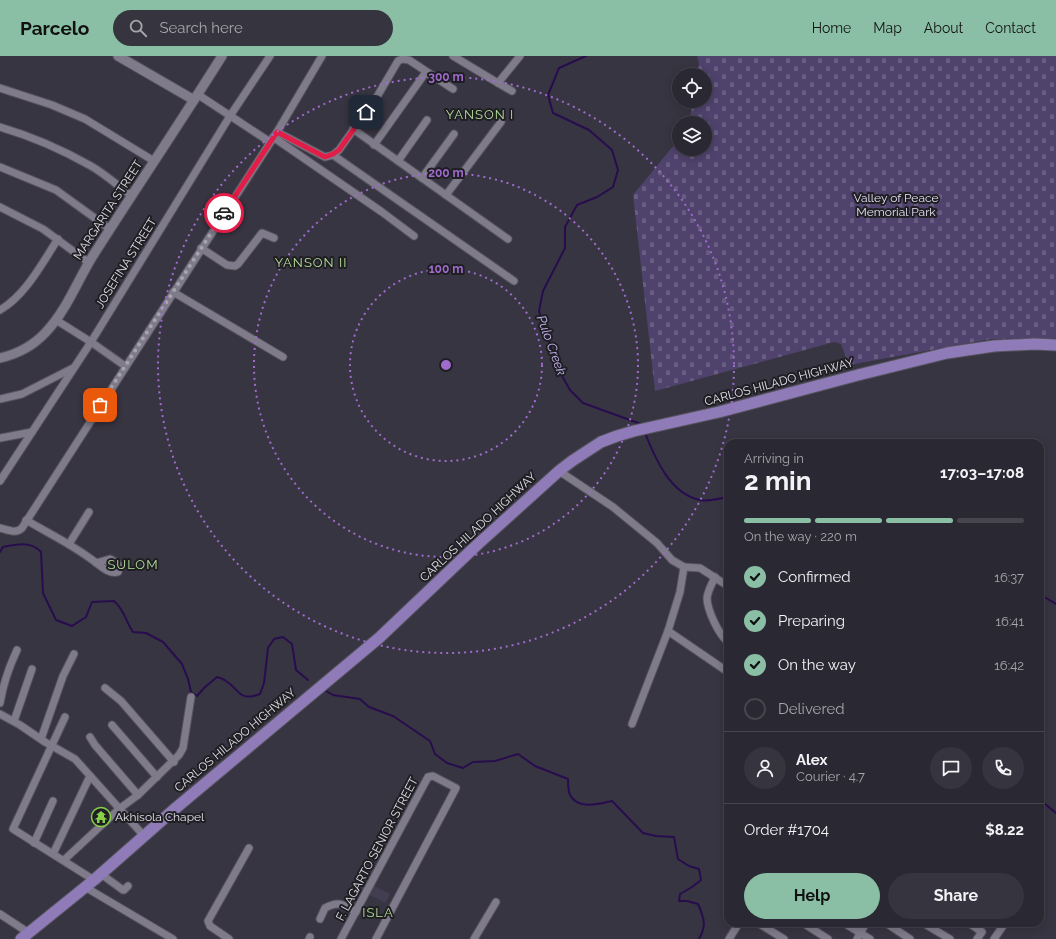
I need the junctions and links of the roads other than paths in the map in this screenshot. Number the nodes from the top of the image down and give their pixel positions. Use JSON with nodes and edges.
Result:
{"nodes":[{"id":1,"x":118,"y":56,"type":"edge"},
{"id":2,"x":222,"y":56,"type":"edge"},
{"id":3,"x":270,"y":56,"type":"edge"},
{"id":4,"x":322,"y":56,"type":"edge"},
{"id":5,"x":453,"y":56,"type":"edge"},
{"id":6,"x":515,"y":57,"type":"edge"},
{"id":7,"x":426,"y":72,"type":"junction"},
{"id":8,"x":498,"y":83,"type":"junction"},
{"id":9,"x":0,"y":88,"type":"edge"},
{"id":10,"x":453,"y":89,"type":"dead end"},
{"id":11,"x":512,"y":91,"type":"dead end"},
{"id":12,"x":196,"y":97,"type":"junction"},
{"id":13,"x":230,"y":116,"type":"junction"},
{"id":14,"x":427,"y":120,"type":"dead end"},
{"id":15,"x":500,"y":122,"type":"dead end"},
{"id":16,"x":0,"y":127,"type":"edge"},
{"id":17,"x":353,"y":129,"type":"junction"},
{"id":18,"x":454,"y":134,"type":"dead end"},
{"id":19,"x":273,"y":137,"type":"junction"},
{"id":20,"x":374,"y":145,"type":"junction"},
{"id":21,"x":333,"y":154,"type":"junction"},
{"id":22,"x":398,"y":161,"type":"junction"},
{"id":23,"x":154,"y":162,"type":"junction"},
{"id":24,"x":0,"y":167,"type":"edge"},
{"id":25,"x":422,"y":178,"type":"junction"},
{"id":26,"x":131,"y":195,"type":"junction"},
{"id":27,"x":446,"y":195,"type":"junction"},
{"id":28,"x":0,"y":207,"type":"edge"},
{"id":29,"x":110,"y":229,"type":"junction"},
{"id":30,"x":414,"y":236,"type":"dead end"},
{"id":31,"x":274,"y":238,"type":"dead end"},
{"id":32,"x":58,"y":239,"type":"junction"},
{"id":33,"x":508,"y":239,"type":"dead end"},
{"id":34,"x":201,"y":248,"type":"junction"},
{"id":35,"x":88,"y":262,"type":"junction"},
{"id":36,"x":514,"y":281,"type":"dead end"},
{"id":37,"x":173,"y":292,"type":"junction"},
{"id":38,"x":0,"y":310,"type":"edge"},
{"id":39,"x":56,"y":320,"type":"junction"},
{"id":40,"x":91,"y":342,"type":"junction"},
{"id":41,"x":1056,"y":344,"type":"edge"},
{"id":42,"x":283,"y":356,"type":"dead end"},
{"id":43,"x":0,"y":358,"type":"edge"},
{"id":44,"x":125,"y":366,"type":"junction"},
{"id":45,"x":73,"y":368,"type":"junction"},
{"id":46,"x":0,"y":399,"type":"edge"},
{"id":47,"x":32,"y":432,"type":"junction"},
{"id":48,"x":0,"y":438,"type":"edge"},
{"id":49,"x":559,"y":471,"type":"junction"},
{"id":50,"x":1,"y":479,"type":"edge"},
{"id":51,"x":89,"y":512,"type":"dead end"},
{"id":52,"x":26,"y":520,"type":"junction"},
{"id":53,"x":0,"y":528,"type":"edge"},
{"id":54,"x":69,"y":544,"type":"junction"},
{"id":55,"x":96,"y":563,"type":"dead end"},
{"id":56,"x":684,"y":567,"type":"junction"},
{"id":57,"x":715,"y":577,"type":"junction"},
{"id":58,"x":724,"y":583,"type":"edge"},
{"id":59,"x":668,"y":631,"type":"junction"},
{"id":60,"x":724,"y":638,"type":"edge"},
{"id":61,"x":17,"y":650,"type":"dead end"},
{"id":62,"x":74,"y":654,"type":"dead end"},
{"id":63,"x":32,"y":669,"type":"dead end"},
{"id":64,"x":724,"y":669,"type":"edge"},
{"id":65,"x":105,"y":688,"type":"dead end"},
{"id":66,"x":1,"y":693,"type":"edge"},
{"id":67,"x":191,"y":697,"type":"dead end"},
{"id":68,"x":0,"y":703,"type":"edge"},
{"id":69,"x":0,"y":714,"type":"edge"},
{"id":70,"x":65,"y":717,"type":"dead end"},
{"id":71,"x":14,"y":721,"type":"junction"},
{"id":72,"x":632,"y":724,"type":"dead end"},
{"id":73,"x":112,"y":725,"type":"dead end"},
{"id":74,"x":90,"y":737,"type":"dead end"},
{"id":75,"x":41,"y":739,"type":"junction"},
{"id":76,"x":51,"y":745,"type":"junction"},
{"id":77,"x":174,"y":762,"type":"junction"},
{"id":78,"x":90,"y":776,"type":"junction"},
{"id":79,"x":157,"y":777,"type":"junction"},
{"id":80,"x":138,"y":795,"type":"junction"},
{"id":81,"x":53,"y":801,"type":"dead end"},
{"id":82,"x":120,"y":809,"type":"junction"},
{"id":83,"x":144,"y":836,"type":"junction"},
{"id":84,"x":34,"y":842,"type":"junction"},
{"id":85,"x":249,"y":848,"type":"dead end"},
{"id":86,"x":53,"y":854,"type":"junction"},
{"id":87,"x":64,"y":860,"type":"junction"},
{"id":88,"x":97,"y":877,"type":"junction"},
{"id":89,"x":128,"y":886,"type":"dead end"},
{"id":90,"x":85,"y":887,"type":"junction"},
{"id":91,"x":496,"y":902,"type":"dead end"},
{"id":92,"x":356,"y":912,"type":"junction"},
{"id":93,"x":0,"y":914,"type":"edge"},
{"id":94,"x":320,"y":919,"type":"dead end"},
{"id":95,"x":736,"y":927,"type":"edge"},
{"id":96,"x":764,"y":927,"type":"edge"},
{"id":97,"x":809,"y":927,"type":"edge"},
{"id":98,"x":849,"y":927,"type":"edge"},
{"id":99,"x":864,"y":927,"type":"edge"},
{"id":100,"x":892,"y":927,"type":"edge"},
{"id":101,"x":930,"y":927,"type":"edge"},
{"id":102,"x":975,"y":927,"type":"edge"},
{"id":103,"x":1002,"y":927,"type":"edge"},
{"id":104,"x":982,"y":932,"type":"junction"},
{"id":105,"x":25,"y":936,"type":"edge"},
{"id":106,"x":859,"y":936,"type":"edge"},
{"id":107,"x":173,"y":939,"type":"edge"},
{"id":108,"x":229,"y":939,"type":"edge"},
{"id":109,"x":342,"y":939,"type":"edge"},
{"id":110,"x":376,"y":939,"type":"edge"},
{"id":111,"x":474,"y":939,"type":"edge"},
{"id":112,"x":729,"y":939,"type":"edge"},
{"id":113,"x":784,"y":939,"type":"edge"},
{"id":114,"x":828,"y":939,"type":"edge"},
{"id":115,"x":870,"y":939,"type":"edge"},
{"id":116,"x":910,"y":939,"type":"edge"},
{"id":117,"x":950,"y":939,"type":"edge"},
{"id":118,"x":977,"y":939,"type":"edge"},
{"id":119,"x":995,"y":939,"type":"edge"}],
"edges":[{"from":1,"to":12,"type":"street"},
{"from":2,"to":12,"type":"street","name":"MARGARITA STREET"},
{"from":3,"to":13,"type":"street","name":"JOSEFINA STREET"},
{"from":4,"to":19,"type":"street"},
{"from":5,"to":8,"type":"street"},
{"from":6,"to":8,"type":"street"},
{"from":7,"to":10,"type":"street"},
{"from":7,"to":17,"type":"street"},
{"from":7,"to":20,"type":"street"},
{"from":8,"to":11,"type":"street"},
{"from":9,"to":23,"type":"street"},
{"from":12,"to":13,"type":"street"},
{"from":12,"to":23,"type":"street","name":"MARGARITA STREET"},
{"from":13,"to":19,"type":"street"},
{"from":13,"to":40,"type":"street","name":"JOSEFINA STREET"},
{"from":14,"to":22,"type":"street"},
{"from":15,"to":27,"type":"street"},
{"from":16,"to":26,"type":"street"},
{"from":17,"to":20,"type":"street"},
{"from":17,"to":21,"type":"street"},
{"from":18,"to":25,"type":"street"},
{"from":19,"to":21,"type":"street"},
{"from":19,"to":30,"type":"street"},
{"from":19,"to":34,"type":"street"},
{"from":20,"to":22,"type":"street"},
{"from":21,"to":36,"type":"street"},
{"from":22,"to":25,"type":"street"},
{"from":23,"to":26,"type":"street","name":"MARGARITA STREET"},
{"from":24,"to":29,"type":"street"},
{"from":25,"to":27,"type":"street"},
{"from":26,"to":29,"type":"street","name":"MARGARITA STREET"},
{"from":27,"to":33,"type":"street"},
{"from":28,"to":32,"type":"street"},
{"from":29,"to":35,"type":"street","name":"MARGARITA STREET"},
{"from":31,"to":34,"type":"street"},
{"from":32,"to":35,"type":"street"},
{"from":32,"to":38,"type":"street"},
{"from":34,"to":37,"type":"street"},
{"from":35,"to":39,"type":"street","name":"MARGARITA STREET"},
{"from":37,"to":42,"type":"street"},
{"from":37,"to":44,"type":"street"},
{"from":39,"to":40,"type":"street"},
{"from":39,"to":43,"type":"street","name":"MARGARITA STREET"},
{"from":40,"to":44,"type":"street"},
{"from":40,"to":45,"type":"street","name":"JOSEFINA STREET"},
{"from":41,"to":49,"type":"main road","name":"CARLOS HILADO HIGHWAY"},
{"from":44,"to":52,"type":"street"},
{"from":45,"to":46,"type":"street"},
{"from":45,"to":47,"type":"street","name":"JOSEFINA STREET"},
{"from":47,"to":48,"type":"street"},
{"from":47,"to":50,"type":"street","name":"JOSEFINA STREET"},
{"from":49,"to":56,"type":"street"},
{"from":49,"to":83,"type":"main road","name":"CARLOS HILADO HIGHWAY"},
{"from":51,"to":54,"type":"street"},
{"from":52,"to":53,"type":"street"},
{"from":52,"to":54,"type":"street"},
{"from":54,"to":55,"type":"street"},
{"from":56,"to":57,"type":"street"},
{"from":56,"to":59,"type":"street"},
{"from":57,"to":58,"type":"street"},
{"from":57,"to":60,"type":"street"},
{"from":59,"to":64,"type":"street"},
{"from":59,"to":72,"type":"street"},
{"from":61,"to":66,"type":"street"},
{"from":62,"to":75,"type":"street"},
{"from":63,"to":71,"type":"street"},
{"from":65,"to":77,"type":"street"},
{"from":66,"to":68,"type":"street"},
{"from":67,"to":77,"type":"street"},
{"from":69,"to":71,"type":"street"},
{"from":70,"to":76,"type":"street"},
{"from":71,"to":75,"type":"street"},
{"from":73,"to":79,"type":"street"},
{"from":74,"to":80,"type":"street"},
{"from":75,"to":76,"type":"street"},
{"from":76,"to":78,"type":"street"},
{"from":76,"to":84,"type":"street"},
{"from":77,"to":79,"type":"street"},
{"from":78,"to":82,"type":"street"},
{"from":78,"to":86,"type":"street"},
{"from":79,"to":80,"type":"street"},
{"from":80,"to":82,"type":"street"},
{"from":81,"to":84,"type":"street"},
{"from":82,"to":83,"type":"street"},
{"from":82,"to":87,"type":"street"},
{"from":83,"to":88,"type":"main road","name":"CARLOS HILADO HIGHWAY"},
{"from":84,"to":86,"type":"street"},
{"from":85,"to":108,"type":"street"},
{"from":86,"to":87,"type":"street"},
{"from":87,"to":88,"type":"street"},
{"from":88,"to":89,"type":"street"},
{"from":88,"to":90,"type":"main road","name":"CARLOS HILADO HIGHWAY"},
{"from":90,"to":105,"type":"main road","name":"CARLOS HILADO HIGHWAY"},
{"from":90,"to":107,"type":"street"},
{"from":91,"to":111,"type":"street"},
{"from":92,"to":94,"type":"street"},
{"from":92,"to":109,"type":"street","name":"F. LAGARTO SENIOR STREET"},
{"from":92,"to":110,"type":"street","name":"F. LAGARTO SENIOR STREET"},
{"from":93,"to":105,"type":"street"},
{"from":95,"to":112,"type":"street"},
{"from":96,"to":113,"type":"street"},
{"from":97,"to":114,"type":"street"},
{"from":98,"to":106,"type":"street"},
{"from":99,"to":106,"type":"street"},
{"from":100,"to":116,"type":"street"},
{"from":101,"to":117,"type":"street"},
{"from":102,"to":104,"type":"street"},
{"from":103,"to":119,"type":"street"},
{"from":104,"to":118,"type":"street"},
{"from":104,"to":119,"type":"street"},
{"from":106,"to":115,"type":"street"}]}
